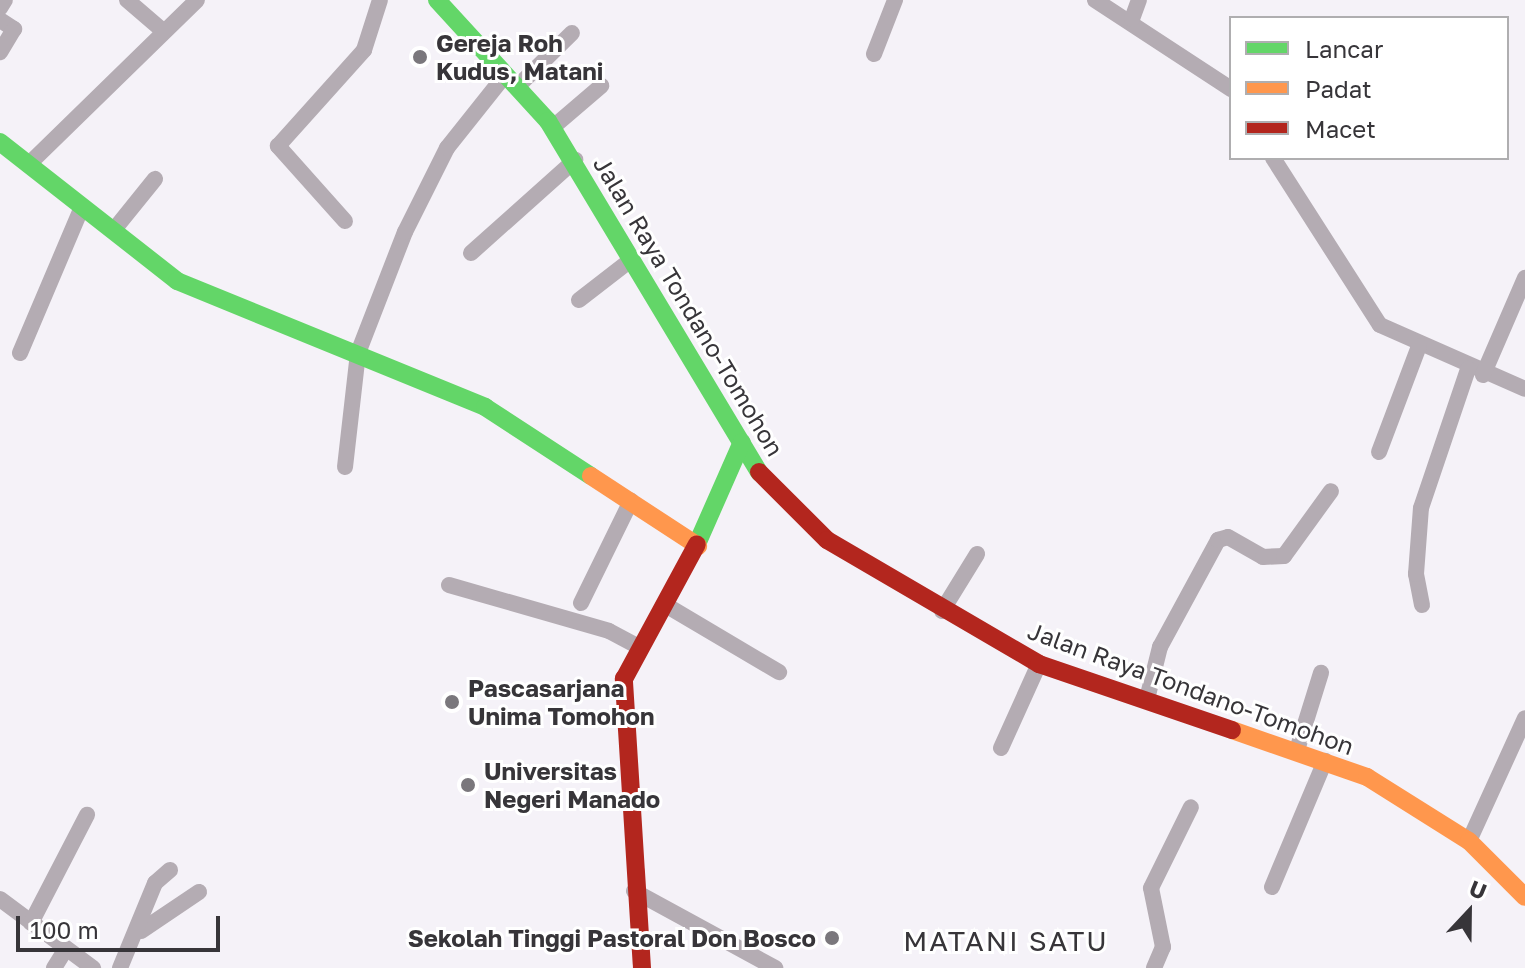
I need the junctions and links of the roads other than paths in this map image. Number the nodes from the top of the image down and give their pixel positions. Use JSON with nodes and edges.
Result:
{"nodes":[{"id":1,"x":5,"y":0,"type":"edge"},
{"id":2,"x":127,"y":0,"type":"edge"},
{"id":3,"x":197,"y":0,"type":"edge"},
{"id":4,"x":380,"y":0,"type":"edge"},
{"id":5,"x":437,"y":0,"type":"edge"},
{"id":6,"x":895,"y":0,"type":"edge"},
{"id":7,"x":1095,"y":0,"type":"edge"},
{"id":8,"x":1139,"y":0,"type":"edge"},
{"id":9,"x":0,"y":8,"type":"edge"},
{"id":10,"x":1132,"y":19,"type":"junction"},
{"id":11,"x":0,"y":20,"type":"edge"},
{"id":12,"x":163,"y":31,"type":"junction"},
{"id":13,"x":572,"y":33,"type":"dead end"},
{"id":14,"x":0,"y":52,"type":"edge"},
{"id":15,"x":874,"y":54,"type":"dead end"},
{"id":16,"x":511,"y":81,"type":"junction"},
{"id":17,"x":601,"y":86,"type":"dead end"},
{"id":18,"x":1229,"y":88,"type":"edge"},
{"id":19,"x":552,"y":128,"type":"junction"},
{"id":20,"x":0,"y":142,"type":"edge"},
{"id":21,"x":575,"y":160,"type":"junction"},
{"id":22,"x":1274,"y":160,"type":"edge"},
{"id":23,"x":28,"y":165,"type":"junction"},
{"id":24,"x":155,"y":179,"type":"dead end"},
{"id":25,"x":82,"y":207,"type":"junction"},
{"id":26,"x":345,"y":221,"type":"dead end"},
{"id":27,"x":113,"y":231,"type":"junction"},
{"id":28,"x":471,"y":253,"type":"dead end"},
{"id":29,"x":632,"y":259,"type":"junction"},
{"id":30,"x":1525,"y":278,"type":"edge"},
{"id":31,"x":579,"y":300,"type":"dead end"},
{"id":32,"x":1419,"y":346,"type":"junction"},
{"id":33,"x":20,"y":353,"type":"dead end"},
{"id":34,"x":358,"y":353,"type":"junction"},
{"id":35,"x":1476,"y":372,"type":"junction"},
{"id":36,"x":1525,"y":389,"type":"edge"},
{"id":37,"x":742,"y":442,"type":"junction"},
{"id":38,"x":1379,"y":452,"type":"dead end"},
{"id":39,"x":345,"y":467,"type":"dead end"},
{"id":40,"x":1331,"y":491,"type":"dead end"},
{"id":41,"x":631,"y":501,"type":"junction"},
{"id":42,"x":698,"y":546,"type":"junction"},
{"id":43,"x":977,"y":554,"type":"dead end"},
{"id":44,"x":449,"y":585,"type":"dead end"},
{"id":45,"x":581,"y":603,"type":"dead end"},
{"id":46,"x":1422,"y":605,"type":"dead end"},
{"id":47,"x":669,"y":607,"type":"junction"},
{"id":48,"x":942,"y":611,"type":"junction"},
{"id":49,"x":639,"y":647,"type":"junction"},
{"id":50,"x":1039,"y":664,"type":"junction"},
{"id":51,"x":779,"y":672,"type":"dead end"},
{"id":52,"x":1321,"y":673,"type":"dead end"},
{"id":53,"x":1147,"y":699,"type":"junction"},
{"id":54,"x":1525,"y":718,"type":"edge"},
{"id":55,"x":1001,"y":748,"type":"dead end"},
{"id":56,"x":1297,"y":750,"type":"junction"},
{"id":57,"x":1325,"y":761,"type":"junction"},
{"id":58,"x":1191,"y":807,"type":"dead end"},
{"id":59,"x":87,"y":815,"type":"dead end"},
{"id":60,"x":1469,"y":841,"type":"junction"},
{"id":61,"x":170,"y":870,"type":"dead end"},
{"id":62,"x":1272,"y":887,"type":"dead end"},
{"id":63,"x":634,"y":891,"type":"junction"},
{"id":64,"x":199,"y":892,"type":"dead end"},
{"id":65,"x":1525,"y":897,"type":"edge"},
{"id":66,"x":0,"y":899,"type":"edge"},
{"id":67,"x":31,"y":923,"type":"junction"},
{"id":68,"x":141,"y":931,"type":"junction"},
{"id":69,"x":66,"y":949,"type":"junction"},
{"id":70,"x":54,"y":968,"type":"edge"},
{"id":71,"x":93,"y":968,"type":"edge"},
{"id":72,"x":120,"y":968,"type":"edge"},
{"id":73,"x":642,"y":968,"type":"edge"},
{"id":74,"x":775,"y":968,"type":"edge"},
{"id":75,"x":1154,"y":968,"type":"edge"}],
"edges":[{"from":1,"to":9,"type":"street"},
{"from":2,"to":12,"type":"street"},
{"from":3,"to":12,"type":"street"},
{"from":4,"to":26,"type":"street"},
{"from":5,"to":16,"type":"main road","name":"Jalan Raya Tondano-Tomohon"},
{"from":6,"to":15,"type":"street"},
{"from":7,"to":10,"type":"street"},
{"from":8,"to":10,"type":"street"},
{"from":10,"to":18,"type":"street"},
{"from":11,"to":14,"type":"street"},
{"from":12,"to":23,"type":"street"},
{"from":13,"to":16,"type":"street"},
{"from":16,"to":19,"type":"main road","name":"Jalan Raya Tondano-Tomohon"},
{"from":16,"to":34,"type":"street"},
{"from":17,"to":19,"type":"street"},
{"from":19,"to":21,"type":"main road","name":"Jalan Raya Tondano-Tomohon"},
{"from":20,"to":23,"type":"main road"},
{"from":21,"to":28,"type":"street"},
{"from":21,"to":29,"type":"main road","name":"Jalan Raya Tondano-Tomohon"},
{"from":22,"to":32,"type":"street"},
{"from":23,"to":25,"type":"main road"},
{"from":24,"to":27,"type":"street"},
{"from":25,"to":27,"type":"main road"},
{"from":25,"to":33,"type":"street"},
{"from":27,"to":34,"type":"main road"},
{"from":29,"to":31,"type":"street"},
{"from":29,"to":37,"type":"main road","name":"Jalan Raya Tondano-Tomohon"},
{"from":30,"to":35,"type":"street"},
{"from":32,"to":35,"type":"street"},
{"from":32,"to":38,"type":"street"},
{"from":34,"to":39,"type":"street"},
{"from":34,"to":41,"type":"main road"},
{"from":35,"to":36,"type":"street"},
{"from":35,"to":46,"type":"street"},
{"from":37,"to":42,"type":"main road"},
{"from":37,"to":48,"type":"main road","name":"Jalan Raya Tondano-Tomohon"},
{"from":40,"to":53,"type":"street"},
{"from":41,"to":42,"type":"main road"},
{"from":41,"to":45,"type":"street"},
{"from":42,"to":47,"type":"main road"},
{"from":43,"to":48,"type":"street"},
{"from":44,"to":49,"type":"street"},
{"from":47,"to":49,"type":"main road"},
{"from":47,"to":51,"type":"street"},
{"from":48,"to":50,"type":"main road","name":"Jalan Raya Tondano-Tomohon"},
{"from":49,"to":63,"type":"main road"},
{"from":50,"to":53,"type":"main road","name":"Jalan Raya Tondano-Tomohon"},
{"from":50,"to":55,"type":"street"},
{"from":52,"to":56,"type":"street"},
{"from":53,"to":56,"type":"main road","name":"Jalan Raya Tondano-Tomohon"},
{"from":54,"to":60,"type":"street"},
{"from":56,"to":57,"type":"main road","name":"Jalan Raya Tondano-Tomohon"},
{"from":57,"to":60,"type":"main road","name":"Jalan Raya Tondano-Tomohon"},
{"from":57,"to":62,"type":"street"},
{"from":58,"to":75,"type":"street"},
{"from":59,"to":67,"type":"street"},
{"from":60,"to":65,"type":"main road","name":"Jalan Raya Tondano-Tomohon"},
{"from":61,"to":68,"type":"street"},
{"from":63,"to":73,"type":"main road"},
{"from":63,"to":74,"type":"street"},
{"from":64,"to":68,"type":"street"},
{"from":66,"to":67,"type":"street"},
{"from":67,"to":69,"type":"street"},
{"from":68,"to":72,"type":"street"},
{"from":69,"to":70,"type":"street"},
{"from":69,"to":71,"type":"street"}]}
